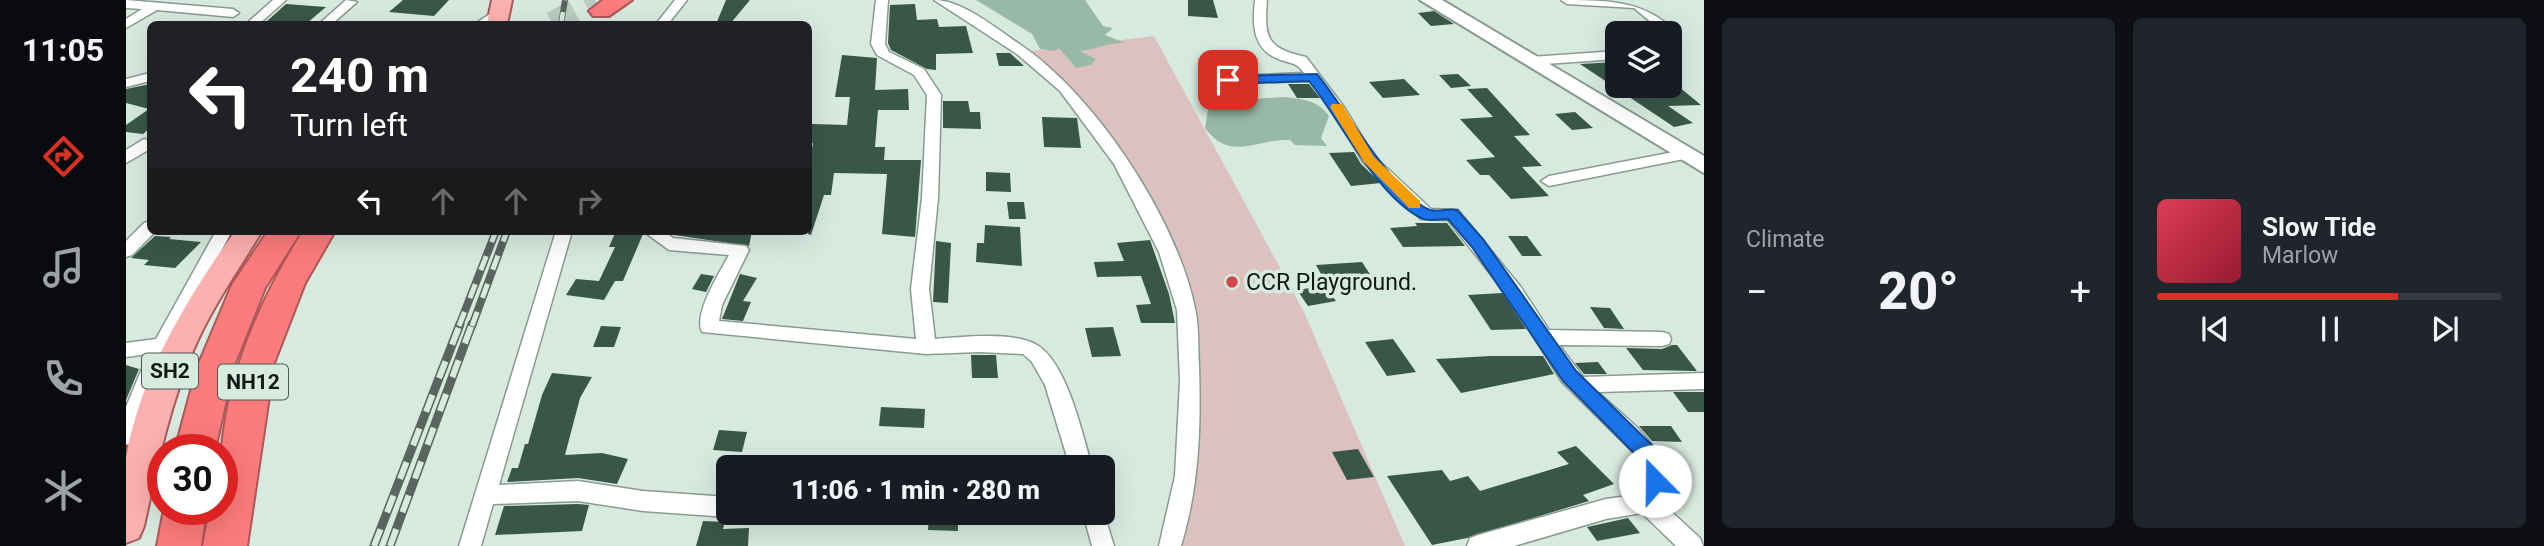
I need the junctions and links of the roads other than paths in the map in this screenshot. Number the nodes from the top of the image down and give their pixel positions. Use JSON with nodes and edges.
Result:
{"nodes":[{"id":1,"x":280,"y":0,"type":"edge"},
{"id":2,"x":681,"y":0,"type":"edge"},
{"id":3,"x":882,"y":0,"type":"edge"},
{"id":4,"x":940,"y":0,"type":"edge"},
{"id":5,"x":1261,"y":0,"type":"edge"},
{"id":6,"x":1429,"y":0,"type":"edge"},
{"id":7,"x":1567,"y":0,"type":"edge"},
{"id":8,"x":351,"y":2,"type":"edge"},
{"id":9,"x":126,"y":4,"type":"edge"},
{"id":10,"x":155,"y":6,"type":"junction"},
{"id":11,"x":504,"y":12,"type":"edge"},
{"id":12,"x":233,"y":13,"type":"dead end"},
{"id":13,"x":256,"y":21,"type":"edge"},
{"id":14,"x":329,"y":21,"type":"edge"},
{"id":15,"x":487,"y":21,"type":"edge"},
{"id":16,"x":664,"y":21,"type":"edge"},
{"id":17,"x":1658,"y":21,"type":"edge"},
{"id":18,"x":126,"y":24,"type":"edge"},
{"id":19,"x":1605,"y":56,"type":"edge"},
{"id":20,"x":1531,"y":61,"type":"junction"},
{"id":21,"x":1313,"y":77,"type":"junction"},
{"id":22,"x":147,"y":78,"type":"edge"},
{"id":23,"x":1212,"y":81,"type":"dead end"},
{"id":24,"x":126,"y":83,"type":"edge"},
{"id":25,"x":147,"y":144,"type":"edge"},
{"id":26,"x":126,"y":158,"type":"edge"},
{"id":27,"x":1698,"y":161,"type":"edge"},
{"id":28,"x":1549,"y":181,"type":"dead end"},
{"id":29,"x":147,"y":230,"type":"edge"},
{"id":30,"x":222,"y":235,"type":"edge"},
{"id":31,"x":246,"y":235,"type":"edge"},
{"id":32,"x":282,"y":235,"type":"edge"},
{"id":33,"x":317,"y":235,"type":"edge"},
{"id":34,"x":563,"y":235,"type":"edge"},
{"id":35,"x":657,"y":235,"type":"edge"},
{"id":36,"x":126,"y":251,"type":"edge"},
{"id":37,"x":1542,"y":337,"type":"junction"},
{"id":38,"x":1662,"y":339,"type":"dead end"},
{"id":39,"x":163,"y":345,"type":"junction"},
{"id":40,"x":926,"y":347,"type":"junction"},
{"id":41,"x":126,"y":350,"type":"edge"},
{"id":42,"x":1704,"y":381,"type":"edge"},
{"id":43,"x":1578,"y":385,"type":"junction"},
{"id":44,"x":199,"y":434,"type":"edge"},
{"id":45,"x":126,"y":436,"type":"edge"},
{"id":46,"x":1077,"y":455,"type":"edge"},
{"id":47,"x":485,"y":495,"type":"junction"},
{"id":48,"x":1652,"y":502,"type":"junction"},
{"id":49,"x":716,"y":506,"type":"edge"},
{"id":50,"x":182,"y":525,"type":"edge"},
{"id":51,"x":1097,"y":525,"type":"edge"},
{"id":52,"x":126,"y":526,"type":"edge"},
{"id":53,"x":179,"y":546,"type":"edge"},
{"id":54,"x":225,"y":546,"type":"edge"},
{"id":55,"x":470,"y":546,"type":"edge"},
{"id":56,"x":1103,"y":546,"type":"edge"},
{"id":57,"x":1170,"y":546,"type":"edge"},
{"id":58,"x":1478,"y":546,"type":"edge"},
{"id":59,"x":1692,"y":546,"type":"edge"}],
"edges":[{"from":1,"to":13,"type":"street"},
{"from":2,"to":16,"type":"street"},
{"from":3,"to":40,"type":"street"},
{"from":4,"to":57,"type":"street"},
{"from":5,"to":21,"type":"street"},
{"from":6,"to":20,"type":"street"},
{"from":7,"to":17,"type":"street"},
{"from":8,"to":14,"type":"street"},
{"from":9,"to":10,"type":"street"},
{"from":10,"to":12,"type":"street"},
{"from":10,"to":18,"type":"street"},
{"from":11,"to":15,"type":"street"},
{"from":19,"to":20,"type":"street"},
{"from":20,"to":27,"type":"street"},
{"from":21,"to":23,"type":"street"},
{"from":21,"to":37,"type":"street"},
{"from":22,"to":24,"type":"street"},
{"from":25,"to":26,"type":"street"},
{"from":27,"to":28,"type":"street"},
{"from":29,"to":36,"type":"street"},
{"from":30,"to":39,"type":"street"},
{"from":31,"to":52,"type":"main road","number":"SH2"},
{"from":32,"to":44,"type":"highway","number":"NH12"},
{"from":33,"to":54,"type":"highway","number":"NH12"},
{"from":34,"to":47,"type":"street"},
{"from":35,"to":40,"type":"street"},
{"from":37,"to":38,"type":"street"},
{"from":37,"to":43,"type":"street"},
{"from":39,"to":41,"type":"street"},
{"from":39,"to":45,"type":"street"},
{"from":40,"to":46,"type":"street"},
{"from":42,"to":43,"type":"street"},
{"from":43,"to":48,"type":"street"},
{"from":47,"to":49,"type":"street"},
{"from":47,"to":55,"type":"street"},
{"from":48,"to":58,"type":"street"},
{"from":48,"to":59,"type":"street"},
{"from":50,"to":53,"type":"highway"},
{"from":51,"to":56,"type":"street"}]}
